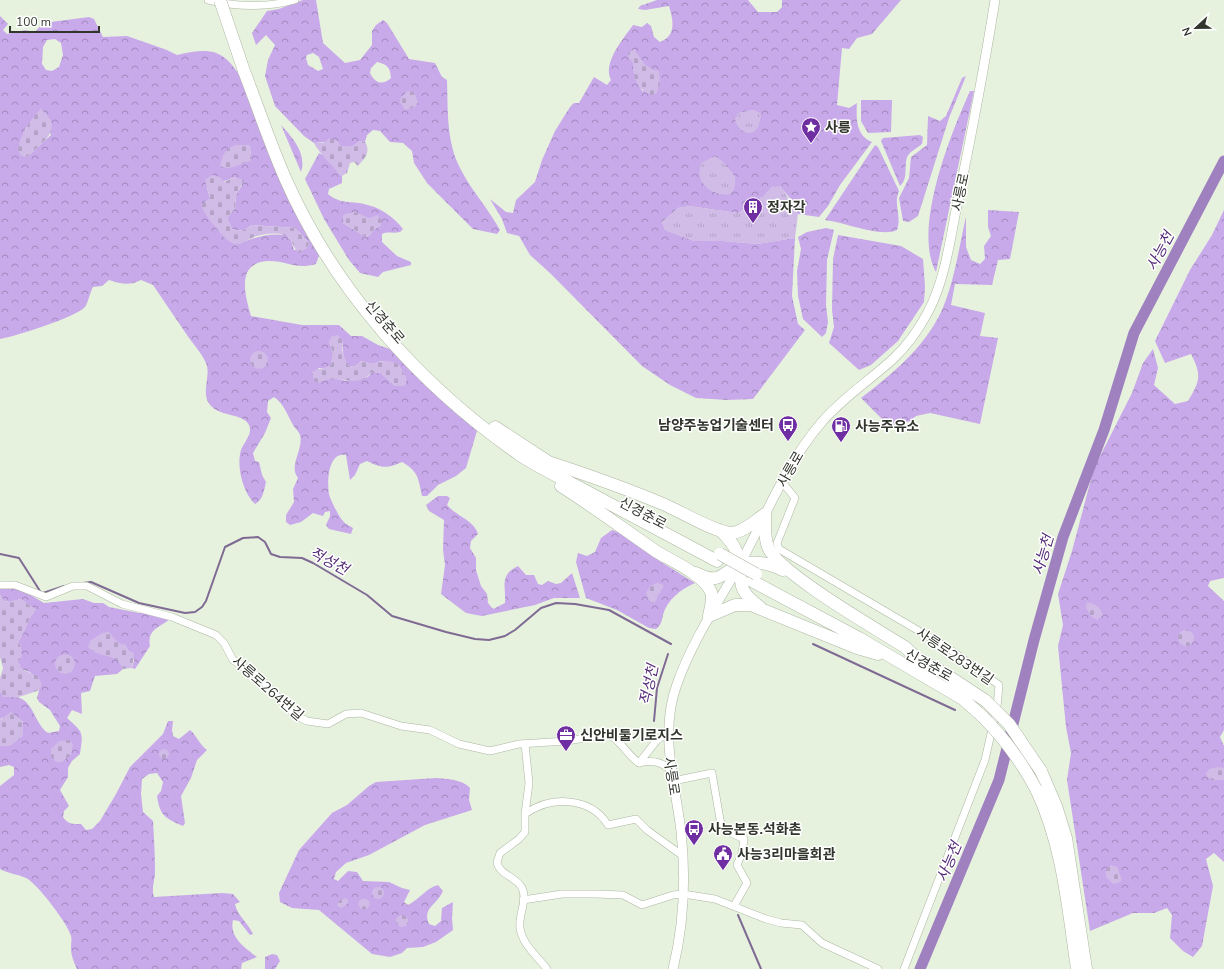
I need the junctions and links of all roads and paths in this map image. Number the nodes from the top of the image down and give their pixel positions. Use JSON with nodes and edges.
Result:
{"nodes":[{"id":1,"x":208,"y":0,"type":"edge"},
{"id":2,"x":220,"y":0,"type":"edge"},
{"id":3,"x":227,"y":0,"type":"edge"},
{"id":4,"x":295,"y":0,"type":"edge"},
{"id":5,"x":995,"y":0,"type":"edge"},
{"id":6,"x":248,"y":69,"type":"junction"},
{"id":7,"x":522,"y":456,"type":"junction"},
{"id":8,"x":545,"y":461,"type":"junction"},
{"id":9,"x":782,"y":482,"type":"junction"},
{"id":10,"x":765,"y":514,"type":"junction"},
{"id":11,"x":720,"y":530,"type":"junction"},
{"id":12,"x":719,"y":558,"type":"junction"},
{"id":13,"x":739,"y":565,"type":"junction"},
{"id":14,"x":685,"y":568,"type":"junction"},
{"id":15,"x":790,"y":573,"type":"junction"},
{"id":16,"x":754,"y":577,"type":"junction"},
{"id":17,"x":0,"y":584,"type":"edge"},
{"id":18,"x":766,"y":610,"type":"junction"},
{"id":19,"x":709,"y":616,"type":"junction"},
{"id":20,"x":896,"y":659,"type":"junction"},
{"id":21,"x":919,"y":660,"type":"junction"},
{"id":22,"x":668,"y":733,"type":"junction"},
{"id":23,"x":525,"y":744,"type":"junction"},
{"id":24,"x":639,"y":763,"type":"junction"},
{"id":25,"x":671,"y":771,"type":"junction"},
{"id":26,"x":673,"y":781,"type":"junction"},
{"id":27,"x":525,"y":814,"type":"junction"},
{"id":28,"x":682,"y":856,"type":"junction"},
{"id":29,"x":683,"y":894,"type":"junction"},
{"id":30,"x":523,"y":900,"type":"junction"},
{"id":31,"x":734,"y":906,"type":"junction"},
{"id":32,"x":547,"y":969,"type":"edge"},
{"id":33,"x":673,"y":969,"type":"edge"},
{"id":34,"x":878,"y":969,"type":"edge"},
{"id":35,"x":904,"y":969,"type":"edge"},
{"id":36,"x":1077,"y":969,"type":"edge"},
{"id":37,"x":1086,"y":969,"type":"edge"}],
"edges":[{"from":1,"to":4,"type":"street"},
{"from":2,"to":6,"type":"highway","name":"신경춘로","bridge":true},
{"from":3,"to":6,"type":"highway","name":"신경춘로"},
{"from":5,"to":9,"type":"street","name":"사릉로"},
{"from":6,"to":7,"type":"highway","name":"신경춘로"},
{"from":6,"to":8,"type":"highway","name":"신경춘로"},
{"from":7,"to":12,"type":"highway","name":"신경춘로"},
{"from":7,"to":14,"type":"highway"},
{"from":8,"to":11,"type":"highway"},
{"from":8,"to":12,"type":"highway","name":"신경춘로"},
{"from":9,"to":10,"type":"street","name":"사릉로"},
{"from":9,"to":35,"type":"street","name":"사릉로283번길"},
{"from":10,"to":11,"type":"highway"},
{"from":10,"to":13,"type":"street","name":"사릉로"},
{"from":10,"to":15,"type":"highway"},
{"from":11,"to":13,"type":"highway"},
{"from":12,"to":16,"type":"highway","name":"신경춘로"},
{"from":13,"to":14,"type":"highway"},
{"from":13,"to":15,"type":"highway"},
{"from":13,"to":18,"type":"highway"},
{"from":13,"to":19,"type":"street","name":"사릉로"},
{"from":14,"to":19,"type":"highway"},
{"from":15,"to":21,"type":"highway"},
{"from":16,"to":20,"type":"highway","name":"신경춘로"},
{"from":16,"to":21,"type":"highway","name":"신경춘로"},
{"from":17,"to":23,"type":"street","name":"사릉로264번길"},
{"from":18,"to":19,"type":"highway"},
{"from":18,"to":20,"type":"highway"},
{"from":19,"to":22,"type":"street","name":"사릉로"},
{"from":20,"to":36,"type":"highway","name":"신경춘로","bridge":true},
{"from":21,"to":37,"type":"highway","name":"신경춘로","bridge":true},
{"from":22,"to":24,"type":"street"},
{"from":22,"to":25,"type":"street","name":"사릉로"},
{"from":23,"to":24,"type":"street","name":"사릉로264번길"},
{"from":23,"to":27,"type":"street"},
{"from":24,"to":25,"type":"street"},
{"from":25,"to":26,"type":"street","name":"사릉로"},
{"from":26,"to":28,"type":"street","name":"사릉로"},
{"from":26,"to":31,"type":"street"},
{"from":27,"to":28,"type":"street"},
{"from":27,"to":30,"type":"street"},
{"from":28,"to":29,"type":"street","name":"사릉로"},
{"from":29,"to":30,"type":"street"},
{"from":29,"to":31,"type":"street"},
{"from":29,"to":33,"type":"street","name":"사릉로"},
{"from":30,"to":32,"type":"street"},
{"from":31,"to":34,"type":"street"}]}
